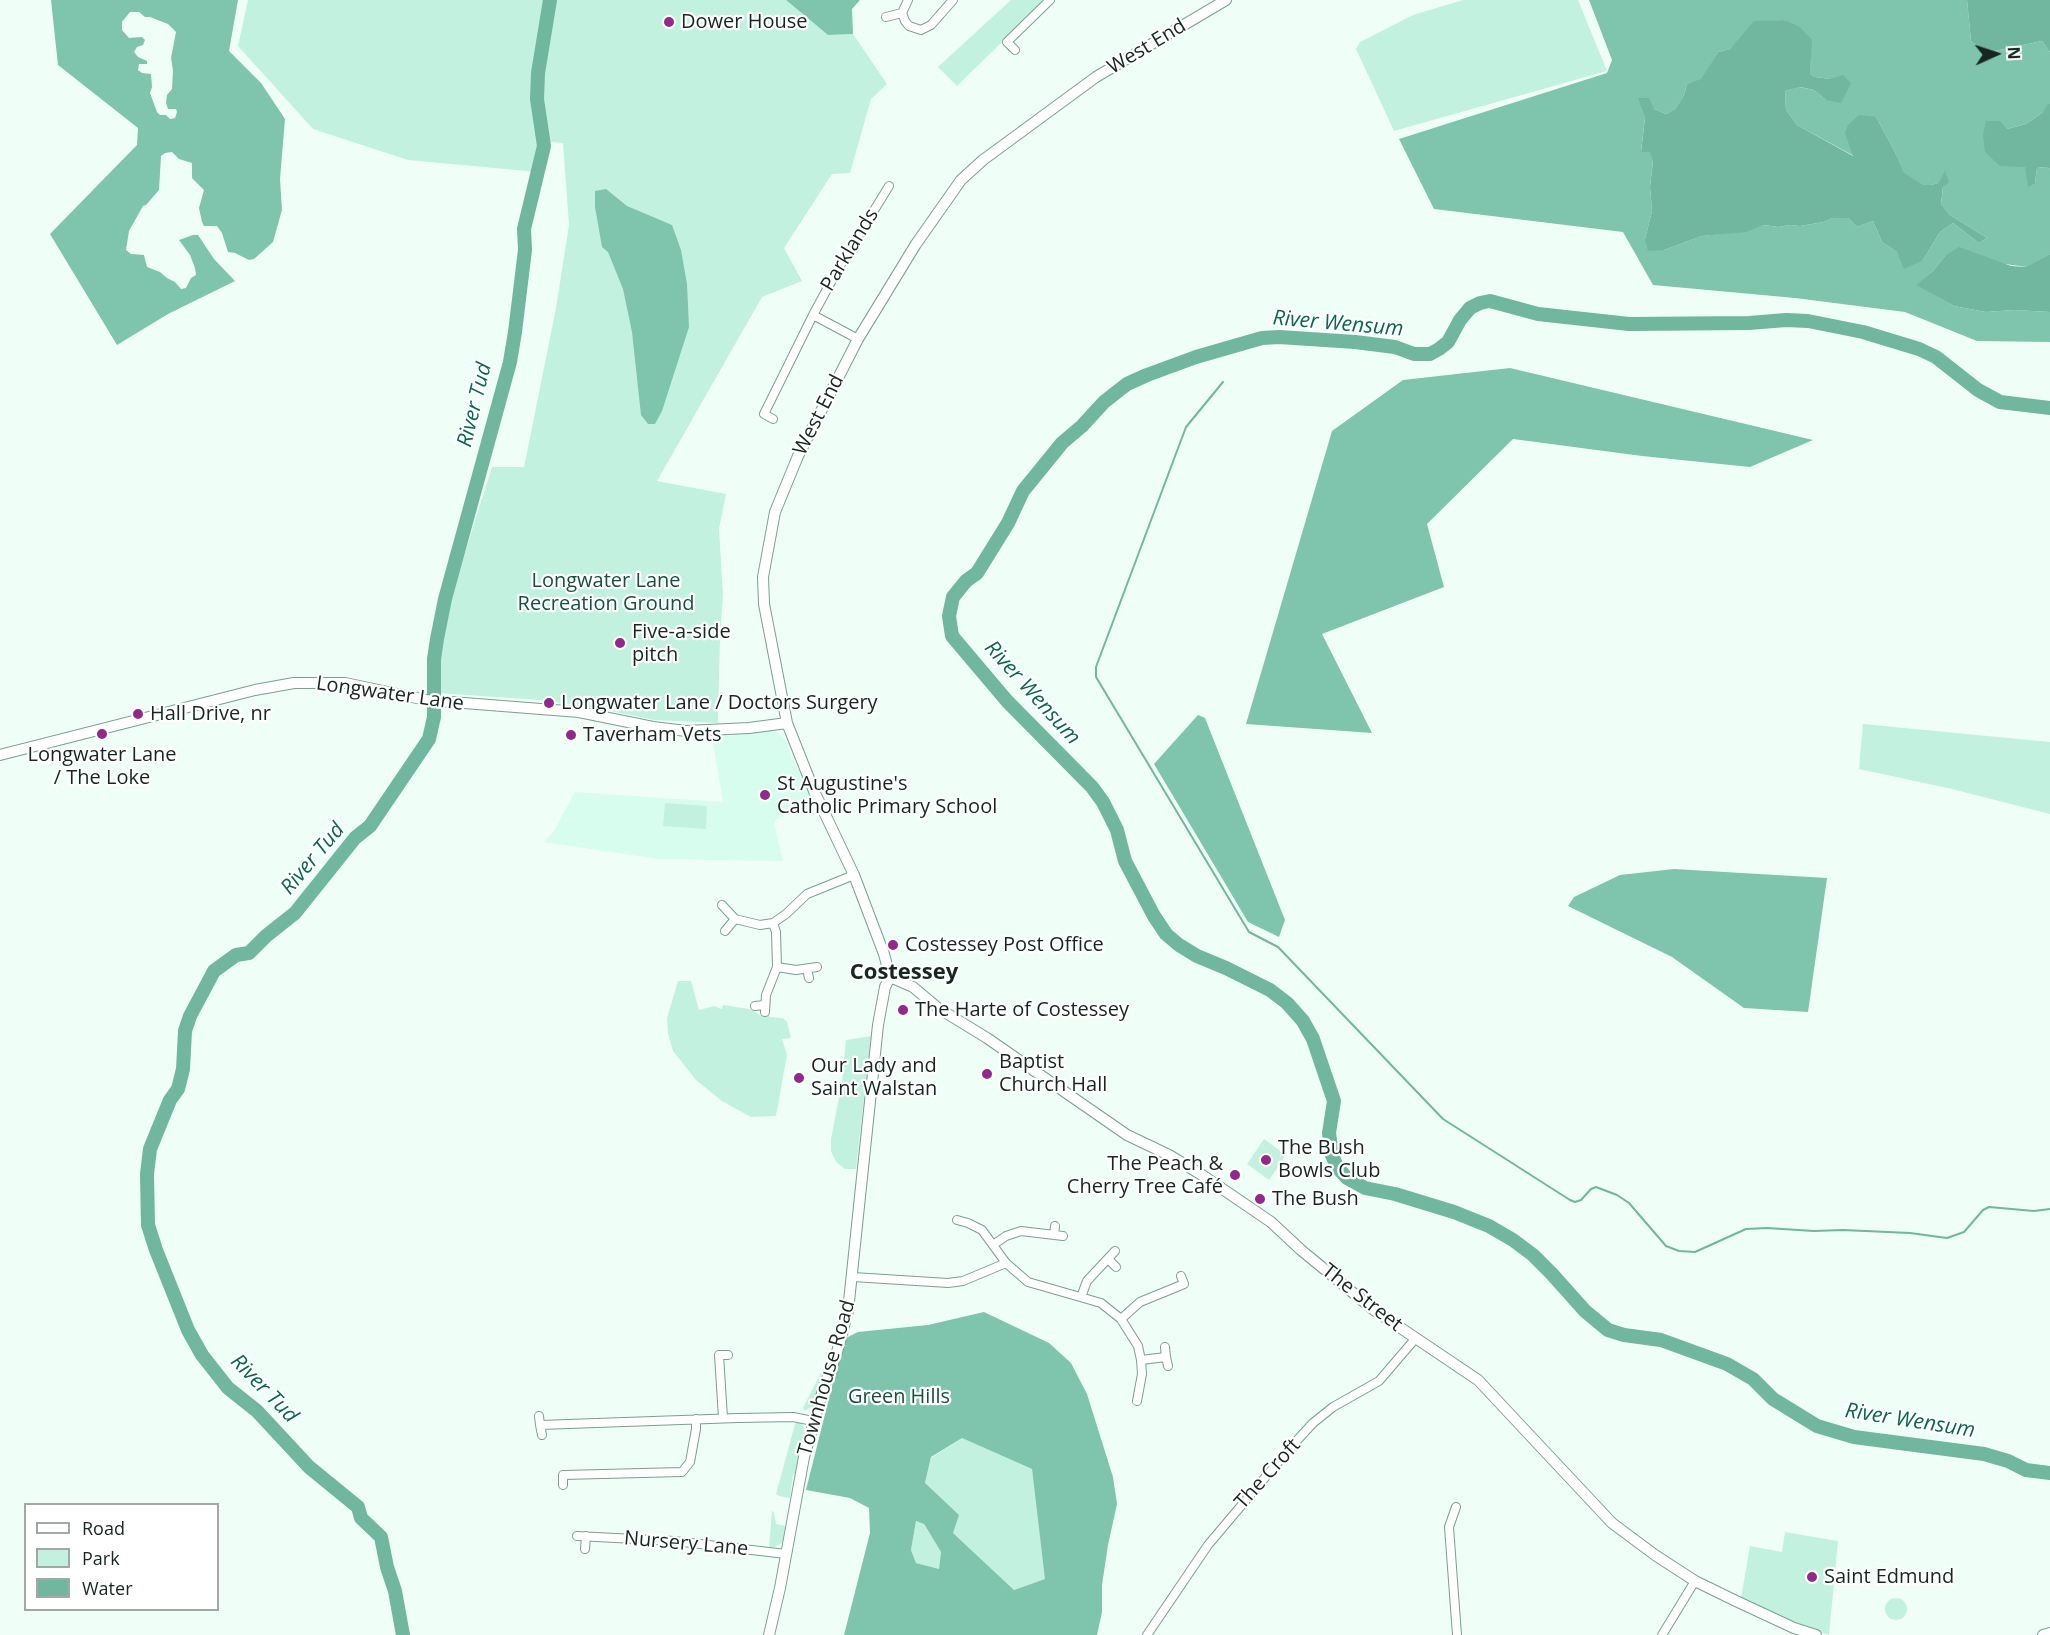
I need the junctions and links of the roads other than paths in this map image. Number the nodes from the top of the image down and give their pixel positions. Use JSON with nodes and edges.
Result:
{"nodes":[{"id":1,"x":908,"y":0,"type":"edge"},
{"id":2,"x":953,"y":0,"type":"edge"},
{"id":3,"x":1050,"y":0,"type":"edge"},
{"id":4,"x":1226,"y":0,"type":"edge"},
{"id":5,"x":902,"y":13,"type":"junction"},
{"id":6,"x":886,"y":17,"type":"dead end"},
{"id":7,"x":1015,"y":50,"type":"dead end"},
{"id":8,"x":889,"y":186,"type":"dead end"},
{"id":9,"x":813,"y":315,"type":"junction"},
{"id":10,"x":858,"y":339,"type":"junction"},
{"id":11,"x":773,"y":419,"type":"dead end"},
{"id":12,"x":787,"y":723,"type":"junction"},
{"id":13,"x":0,"y":755,"type":"edge"},
{"id":14,"x":854,"y":875,"type":"junction"},
{"id":15,"x":722,"y":905,"type":"dead end"},
{"id":16,"x":735,"y":919,"type":"junction"},
{"id":17,"x":773,"y":923,"type":"junction"},
{"id":18,"x":726,"y":931,"type":"dead end"},
{"id":19,"x":777,"y":967,"type":"junction"},
{"id":20,"x":811,"y":972,"type":"dead end"},
{"id":21,"x":890,"y":977,"type":"junction"},
{"id":22,"x":762,"y":1008,"type":"dead end"},
{"id":23,"x":957,"y":1220,"type":"dead end"},
{"id":24,"x":1057,"y":1232,"type":"dead end"},
{"id":25,"x":993,"y":1245,"type":"junction"},
{"id":26,"x":1115,"y":1251,"type":"dead end"},
{"id":27,"x":1108,"y":1258,"type":"junction"},
{"id":28,"x":1006,"y":1263,"type":"junction"},
{"id":29,"x":1116,"y":1267,"type":"dead end"},
{"id":30,"x":853,"y":1277,"type":"junction"},
{"id":31,"x":1184,"y":1284,"type":"dead end"},
{"id":32,"x":1081,"y":1296,"type":"junction"},
{"id":33,"x":1121,"y":1319,"type":"junction"},
{"id":34,"x":1415,"y":1339,"type":"junction"},
{"id":35,"x":720,"y":1355,"type":"dead end"},
{"id":36,"x":1166,"y":1357,"type":"dead end"},
{"id":37,"x":1141,"y":1360,"type":"junction"},
{"id":38,"x":1137,"y":1401,"type":"dead end"},
{"id":39,"x":723,"y":1418,"type":"junction"},
{"id":40,"x":696,"y":1419,"type":"junction"},
{"id":41,"x":813,"y":1421,"type":"junction"},
{"id":42,"x":542,"y":1435,"type":"dead end"},
{"id":43,"x":563,"y":1485,"type":"dead end"},
{"id":44,"x":1457,"y":1513,"type":"dead end"},
{"id":45,"x":585,"y":1549,"type":"dead end"},
{"id":46,"x":786,"y":1554,"type":"junction"},
{"id":47,"x":1695,"y":1581,"type":"junction"},
{"id":48,"x":2050,"y":1633,"type":"edge"},
{"id":49,"x":769,"y":1635,"type":"edge"},
{"id":50,"x":1147,"y":1635,"type":"edge"},
{"id":51,"x":1457,"y":1635,"type":"edge"},
{"id":52,"x":1662,"y":1635,"type":"edge"},
{"id":53,"x":1816,"y":1635,"type":"edge"},
{"id":54,"x":2043,"y":1635,"type":"edge"}],
"edges":[{"from":1,"to":5,"type":"street"},
{"from":2,"to":5,"type":"street"},
{"from":3,"to":7,"type":"street"},
{"from":4,"to":10,"type":"street","name":"West End"},
{"from":5,"to":6,"type":"street"},
{"from":8,"to":9,"type":"street","name":"Parklands"},
{"from":9,"to":10,"type":"street","name":"Parklands"},
{"from":9,"to":11,"type":"street","name":"Parklands"},
{"from":10,"to":12,"type":"street","name":"West End"},
{"from":12,"to":13,"type":"street","name":"Longwater Lane"},
{"from":12,"to":14,"type":"street","name":"West End"},
{"from":14,"to":17,"type":"street"},
{"from":14,"to":21,"type":"street","name":"West End"},
{"from":15,"to":16,"type":"street"},
{"from":16,"to":17,"type":"street"},
{"from":16,"to":18,"type":"street"},
{"from":17,"to":19,"type":"street"},
{"from":19,"to":20,"type":"street"},
{"from":19,"to":22,"type":"street"},
{"from":21,"to":30,"type":"street","name":"Townhouse Road"},
{"from":21,"to":34,"type":"street","name":"The Street"},
{"from":23,"to":25,"type":"street"},
{"from":24,"to":25,"type":"street"},
{"from":25,"to":28,"type":"street"},
{"from":26,"to":27,"type":"street"},
{"from":27,"to":29,"type":"street"},
{"from":27,"to":32,"type":"street"},
{"from":28,"to":30,"type":"street"},
{"from":28,"to":32,"type":"street"},
{"from":30,"to":41,"type":"street","name":"Townhouse Road"},
{"from":31,"to":33,"type":"street"},
{"from":32,"to":33,"type":"street"},
{"from":33,"to":37,"type":"street"},
{"from":34,"to":47,"type":"street","name":"The Street"},
{"from":34,"to":50,"type":"street","name":"The Croft"},
{"from":35,"to":39,"type":"street"},
{"from":36,"to":37,"type":"street"},
{"from":37,"to":38,"type":"street"},
{"from":39,"to":40,"type":"street"},
{"from":39,"to":41,"type":"street"},
{"from":40,"to":42,"type":"street"},
{"from":40,"to":43,"type":"street"},
{"from":41,"to":46,"type":"street","name":"Townhouse Road"},
{"from":44,"to":51,"type":"street"},
{"from":45,"to":46,"type":"street","name":"Nursery Lane"},
{"from":46,"to":49,"type":"street","name":"Townhouse Road"},
{"from":47,"to":52,"type":"street"},
{"from":47,"to":53,"type":"street","name":"The Street"},
{"from":48,"to":54,"type":"street"}]}
